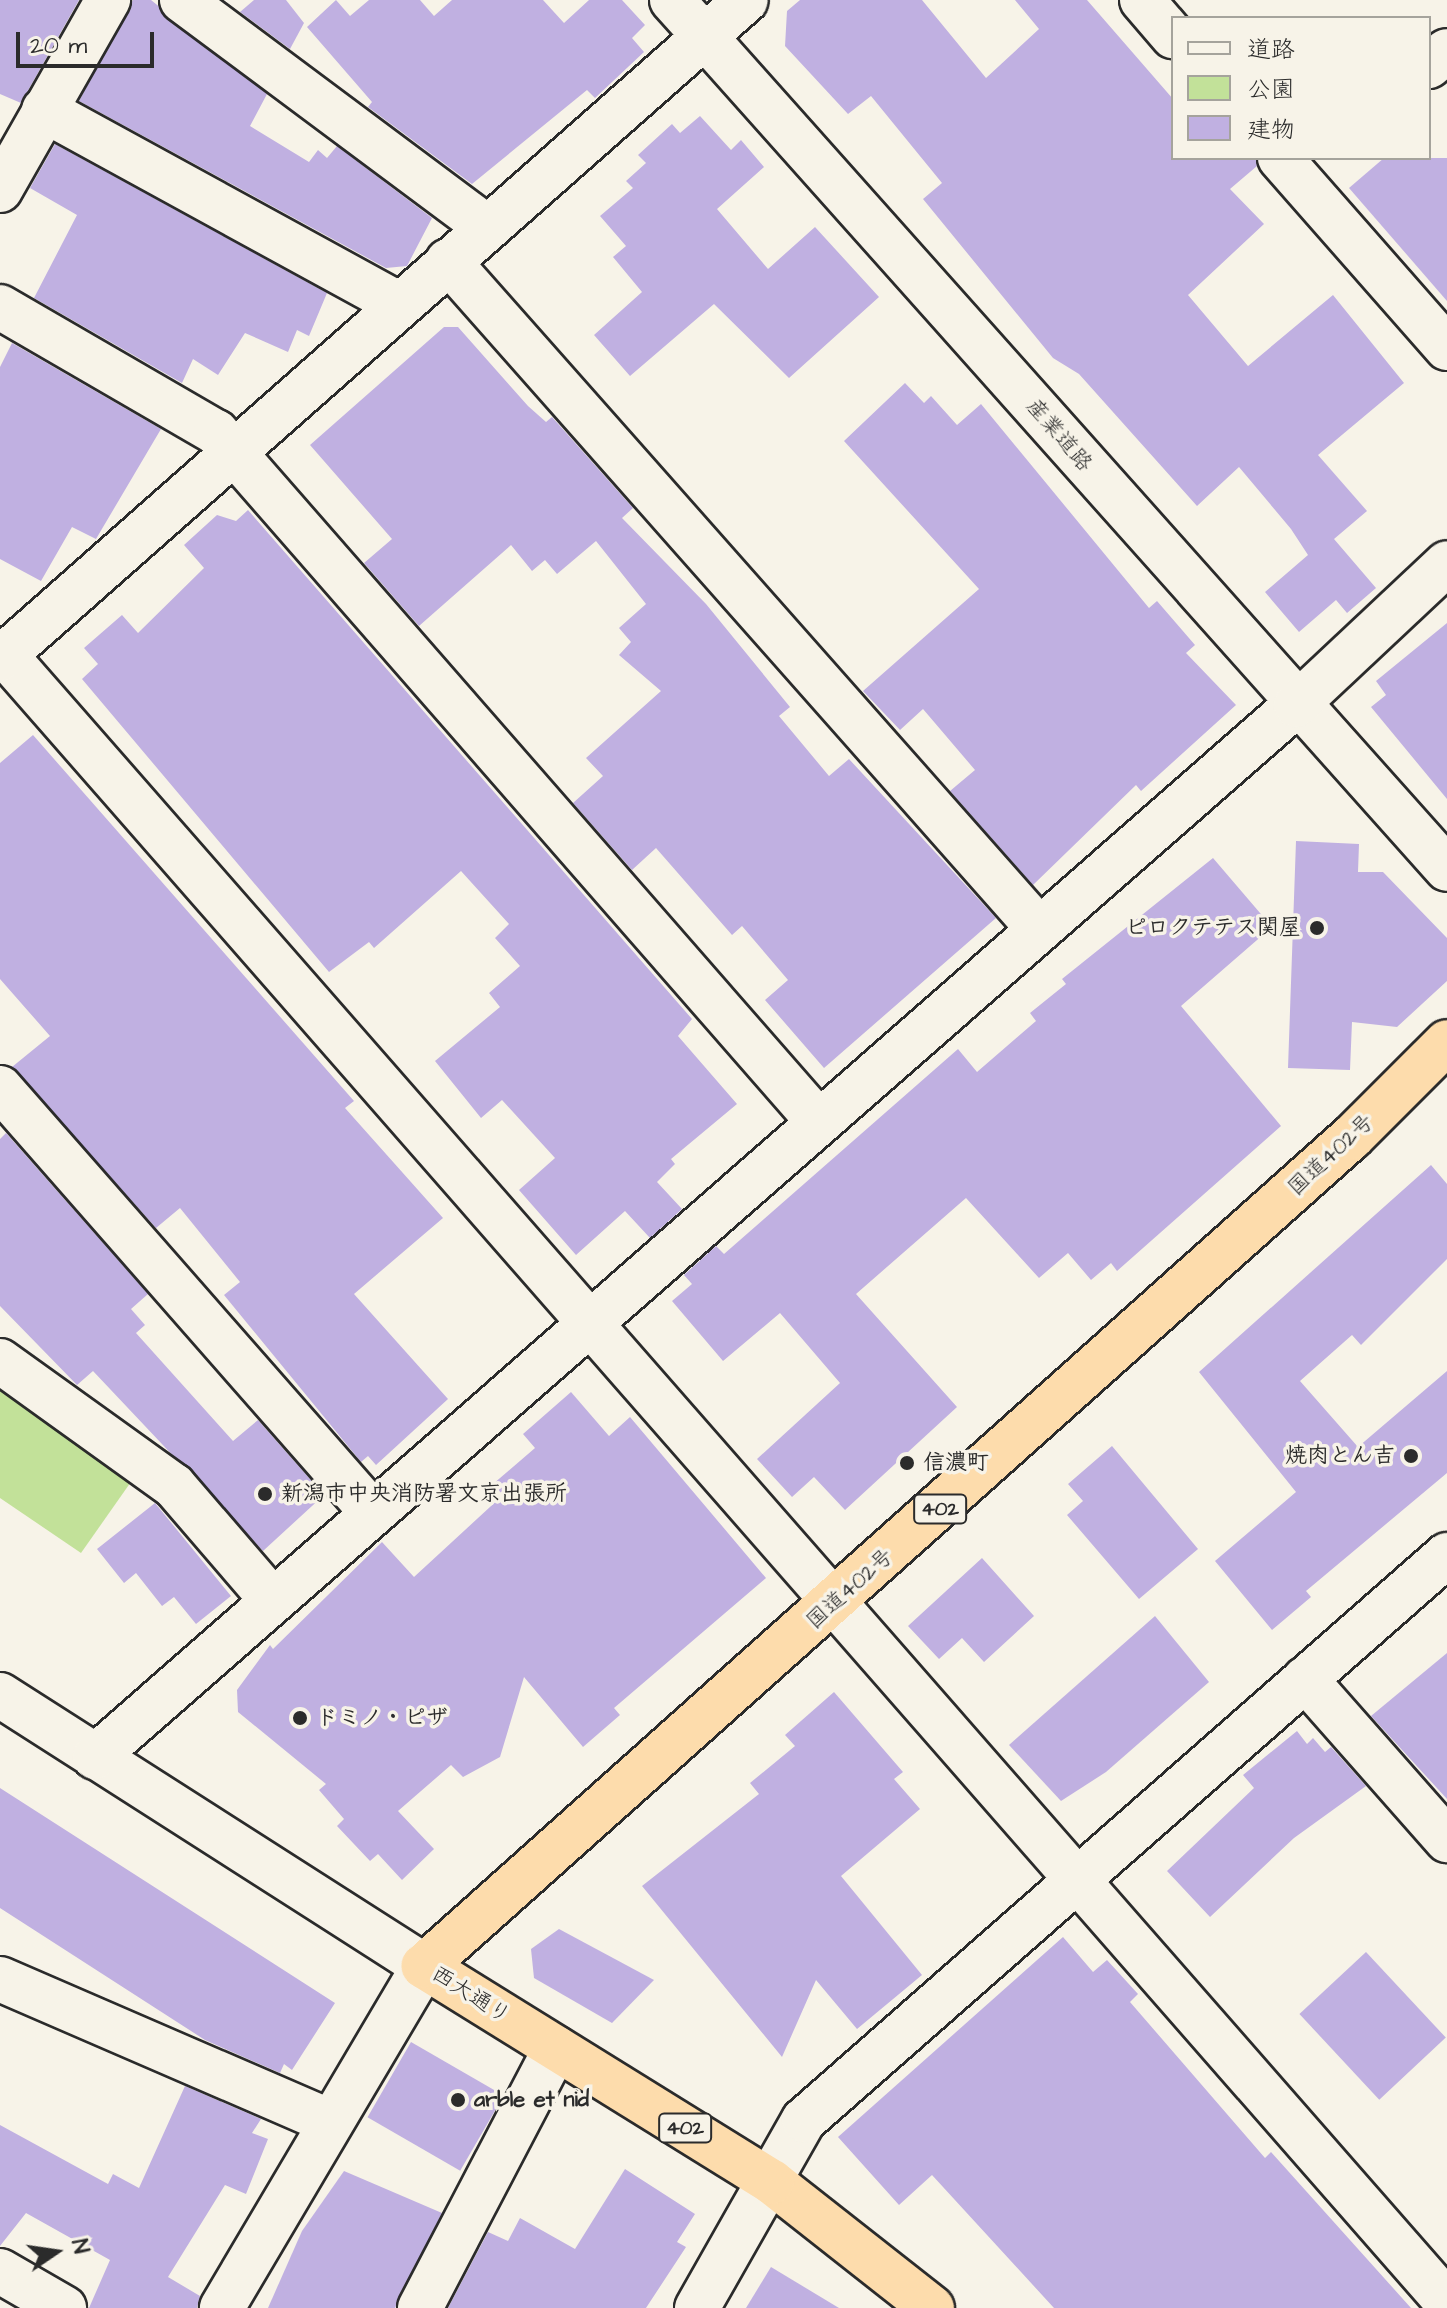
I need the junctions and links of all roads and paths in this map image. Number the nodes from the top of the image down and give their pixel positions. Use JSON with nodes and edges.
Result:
{"nodes":[{"id":1,"x":108,"y":0,"type":"edge"},
{"id":2,"x":182,"y":0,"type":"edge"},
{"id":3,"x":672,"y":0,"type":"edge"},
{"id":4,"x":746,"y":0,"type":"edge"},
{"id":5,"x":1142,"y":0,"type":"edge"},
{"id":6,"x":1171,"y":34,"type":"edge"},
{"id":7,"x":704,"y":37,"type":"junction"},
{"id":8,"x":1447,"y":51,"type":"edge"},
{"id":9,"x":1431,"y":64,"type":"edge"},
{"id":10,"x":44,"y":110,"type":"junction"},
{"id":11,"x":1301,"y":165,"type":"edge"},
{"id":12,"x":0,"y":190,"type":"edge"},
{"id":13,"x":487,"y":227,"type":"junction"},
{"id":14,"x":448,"y":261,"type":"junction"},
{"id":15,"x":399,"y":304,"type":"junction"},
{"id":16,"x":0,"y":307,"type":"edge"},
{"id":17,"x":1447,"y":348,"type":"edge"},
{"id":18,"x":232,"y":450,"type":"junction"},
{"id":19,"x":1447,"y":563,"type":"edge"},
{"id":20,"x":2,"y":657,"type":"edge"},
{"id":21,"x":1296,"y":705,"type":"junction"},
{"id":22,"x":1447,"y":869,"type":"edge"},
{"id":23,"x":1039,"y":929,"type":"junction"},
{"id":24,"x":1447,"y":1042,"type":"edge"},
{"id":25,"x":0,"y":1088,"type":"edge"},
{"id":26,"x":818,"y":1121,"type":"junction"},
{"id":27,"x":591,"y":1318,"type":"junction"},
{"id":28,"x":0,"y":1361,"type":"edge"},
{"id":29,"x":372,"y":1512,"type":"junction"},
{"id":30,"x":1447,"y":1555,"type":"edge"},
{"id":31,"x":272,"y":1600,"type":"junction"},
{"id":32,"x":837,"y":1601,"type":"junction"},
{"id":33,"x":1305,"y":1679,"type":"junction"},
{"id":34,"x":0,"y":1695,"type":"edge"},
{"id":35,"x":95,"y":1757,"type":"junction"},
{"id":36,"x":1447,"y":1840,"type":"edge"},
{"id":37,"x":1078,"y":1878,"type":"junction"},
{"id":38,"x":424,"y":1966,"type":"junction"},
{"id":39,"x":0,"y":1979,"type":"edge"},
{"id":40,"x":556,"y":2048,"type":"junction"},
{"id":41,"x":328,"y":2121,"type":"junction"},
{"id":42,"x":772,"y":2182,"type":"junction"},
{"id":43,"x":0,"y":2271,"type":"edge"},
{"id":44,"x":1447,"y":2302,"type":"edge"},
{"id":45,"x":64,"y":2308,"type":"edge"},
{"id":46,"x":222,"y":2308,"type":"edge"},
{"id":47,"x":420,"y":2308,"type":"edge"},
{"id":48,"x":697,"y":2308,"type":"edge"},
{"id":49,"x":932,"y":2308,"type":"edge"}],
"edges":[{"from":1,"to":10,"type":"street"},
{"from":2,"to":13,"type":"street"},
{"from":3,"to":7,"type":"street","name":"産業道路"},
{"from":4,"to":7,"type":"street"},
{"from":5,"to":6,"type":"street"},
{"from":7,"to":13,"type":"street"},
{"from":7,"to":21,"type":"street","name":"産業道路"},
{"from":8,"to":9,"type":"street"},
{"from":10,"to":12,"type":"street"},
{"from":10,"to":15,"type":"street"},
{"from":11,"to":17,"type":"street"},
{"from":13,"to":14,"type":"street"},
{"from":14,"to":15,"type":"street"},
{"from":14,"to":23,"type":"street"},
{"from":15,"to":18,"type":"street"},
{"from":16,"to":18,"type":"street"},
{"from":18,"to":20,"type":"street"},
{"from":18,"to":26,"type":"street"},
{"from":19,"to":21,"type":"street"},
{"from":20,"to":27,"type":"street"},
{"from":21,"to":22,"type":"street","name":"産業道路"},
{"from":21,"to":23,"type":"street"},
{"from":23,"to":26,"type":"street"},
{"from":24,"to":32,"type":"highway","name":"国道402号","number":"402"},
{"from":25,"to":29,"type":"street"},
{"from":26,"to":27,"type":"street"},
{"from":27,"to":29,"type":"street"},
{"from":27,"to":32,"type":"street"},
{"from":28,"to":31,"type":"street"},
{"from":29,"to":31,"type":"street"},
{"from":30,"to":33,"type":"street"},
{"from":31,"to":35,"type":"street"},
{"from":32,"to":37,"type":"street"},
{"from":32,"to":38,"type":"highway","name":"国道402号","number":"402"},
{"from":33,"to":36,"type":"street"},
{"from":33,"to":37,"type":"street"},
{"from":34,"to":35,"type":"street","name":"西大通り"},
{"from":35,"to":38,"type":"street","name":"西大通り"},
{"from":37,"to":42,"type":"street"},
{"from":37,"to":44,"type":"street"},
{"from":38,"to":40,"type":"highway","name":"西大通り","number":"402"},
{"from":38,"to":41,"type":"street"},
{"from":39,"to":41,"type":"street"},
{"from":40,"to":42,"type":"highway","name":"西大通り","number":"402"},
{"from":40,"to":47,"type":"street"},
{"from":41,"to":46,"type":"street"},
{"from":42,"to":48,"type":"street"},
{"from":42,"to":49,"type":"highway","name":"西大通り","number":"402"},
{"from":43,"to":45,"type":"street"}]}
